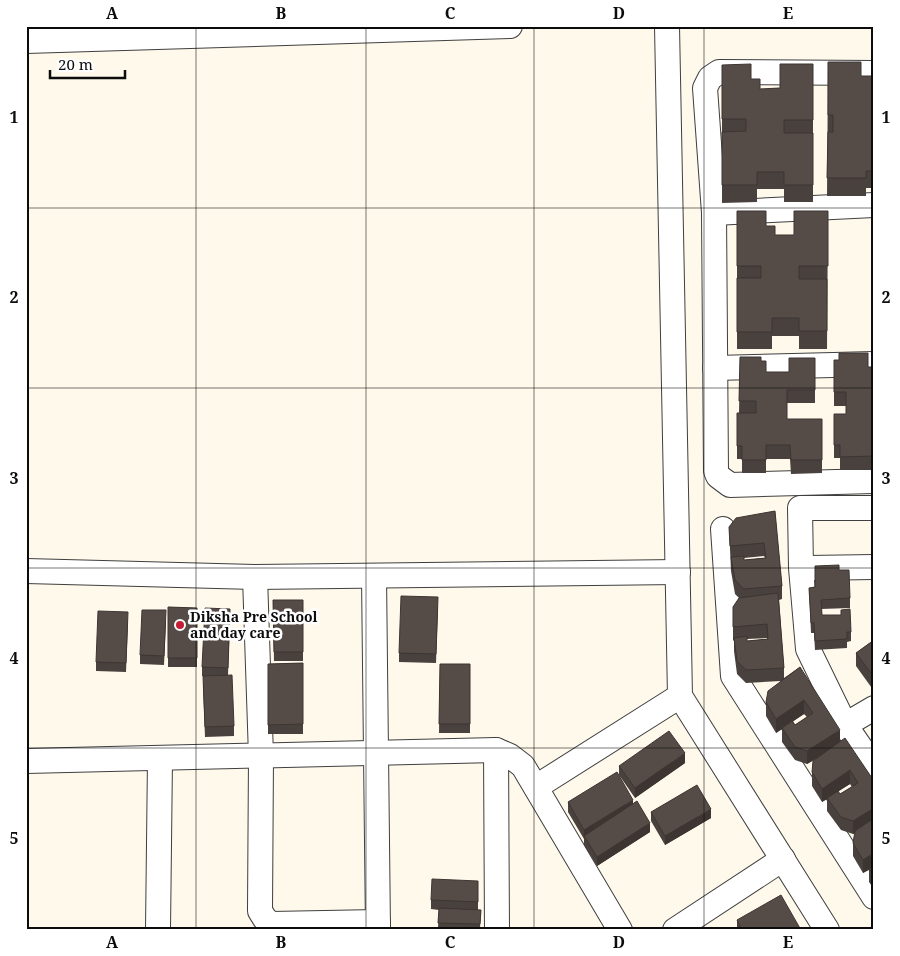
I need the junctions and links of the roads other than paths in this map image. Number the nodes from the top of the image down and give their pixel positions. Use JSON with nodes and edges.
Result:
{"nodes":[{"id":1,"x":510,"y":26,"type":"edge"},
{"id":2,"x":667,"y":26,"type":"edge"},
{"id":3,"x":26,"y":41,"type":"edge"},
{"id":4,"x":874,"y":73,"type":"edge"},
{"id":5,"x":874,"y":205,"type":"edge"},
{"id":6,"x":714,"y":213,"type":"junction"},
{"id":7,"x":874,"y":364,"type":"edge"},
{"id":8,"x":716,"y":368,"type":"junction"},
{"id":9,"x":874,"y":480,"type":"edge"},
{"id":10,"x":874,"y":508,"type":"edge"},
{"id":11,"x":723,"y":529,"type":"dead end"},
{"id":12,"x":874,"y":567,"type":"edge"},
{"id":13,"x":801,"y":568,"type":"junction"},
{"id":14,"x":26,"y":571,"type":"edge"},
{"id":15,"x":678,"y":572,"type":"junction"},
{"id":16,"x":374,"y":576,"type":"junction"},
{"id":17,"x":255,"y":577,"type":"junction"},
{"id":18,"x":680,"y":696,"type":"junction"},
{"id":19,"x":874,"y":708,"type":"edge"},
{"id":20,"x":845,"y":725,"type":"junction"},
{"id":21,"x":496,"y":750,"type":"junction"},
{"id":22,"x":376,"y":753,"type":"junction"},
{"id":23,"x":261,"y":756,"type":"junction"},
{"id":24,"x":160,"y":758,"type":"junction"},
{"id":25,"x":26,"y":761,"type":"edge"},
{"id":26,"x":874,"y":767,"type":"edge"},
{"id":27,"x":536,"y":787,"type":"junction"},
{"id":28,"x":783,"y":859,"type":"junction"},
{"id":29,"x":874,"y":897,"type":"edge"},
{"id":30,"x":378,"y":926,"type":"edge"},
{"id":31,"x":158,"y":930,"type":"edge"},
{"id":32,"x":497,"y":930,"type":"edge"},
{"id":33,"x":620,"y":930,"type":"edge"},
{"id":34,"x":675,"y":930,"type":"edge"},
{"id":35,"x":827,"y":930,"type":"edge"}],
"edges":[{"from":1,"to":3,"type":"street"},
{"from":2,"to":15,"type":"street"},
{"from":4,"to":6,"type":"street"},
{"from":5,"to":6,"type":"street"},
{"from":6,"to":8,"type":"street"},
{"from":7,"to":8,"type":"street"},
{"from":8,"to":9,"type":"street"},
{"from":10,"to":13,"type":"street"},
{"from":11,"to":29,"type":"street"},
{"from":12,"to":13,"type":"street"},
{"from":13,"to":20,"type":"street"},
{"from":14,"to":17,"type":"street"},
{"from":15,"to":16,"type":"street"},
{"from":15,"to":18,"type":"street"},
{"from":16,"to":17,"type":"street"},
{"from":16,"to":22,"type":"street"},
{"from":17,"to":23,"type":"street"},
{"from":18,"to":27,"type":"street"},
{"from":18,"to":28,"type":"street"},
{"from":19,"to":20,"type":"street"},
{"from":20,"to":26,"type":"street"},
{"from":21,"to":22,"type":"street"},
{"from":21,"to":27,"type":"street"},
{"from":21,"to":32,"type":"street"},
{"from":22,"to":23,"type":"street"},
{"from":22,"to":30,"type":"street"},
{"from":23,"to":24,"type":"street"},
{"from":23,"to":30,"type":"street"},
{"from":24,"to":25,"type":"street"},
{"from":24,"to":31,"type":"street"},
{"from":27,"to":33,"type":"street"},
{"from":28,"to":34,"type":"street"},
{"from":28,"to":35,"type":"street"}]}
